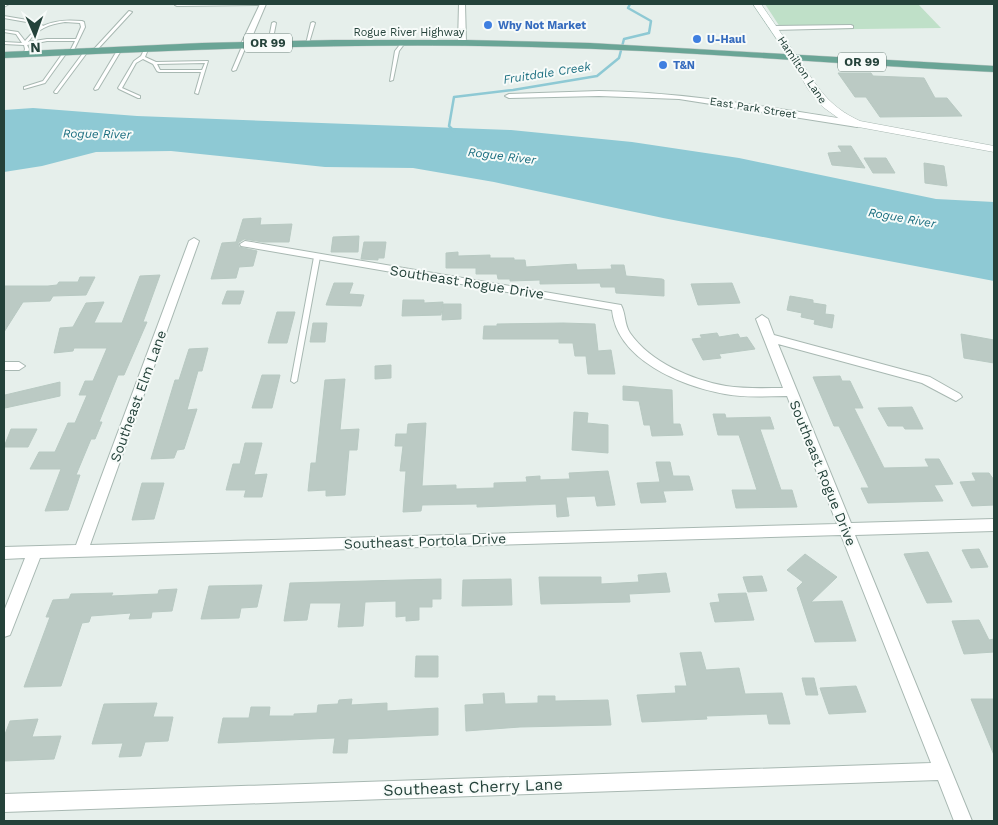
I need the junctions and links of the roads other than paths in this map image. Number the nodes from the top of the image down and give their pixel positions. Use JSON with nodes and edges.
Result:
{"nodes":[{"id":1,"x":7,"y":4,"type":"edge"},
{"id":2,"x":263,"y":4,"type":"edge"},
{"id":3,"x":462,"y":4,"type":"edge"},
{"id":4,"x":758,"y":4,"type":"edge"},
{"id":5,"x":177,"y":5,"type":"edge"},
{"id":6,"x":4,"y":6,"type":"edge"},
{"id":7,"x":130,"y":12,"type":"dead end"},
{"id":8,"x":4,"y":17,"type":"edge"},
{"id":9,"x":274,"y":23,"type":"dead end"},
{"id":10,"x":313,"y":23,"type":"dead end"},
{"id":11,"x":42,"y":27,"type":"junction"},
{"id":12,"x":851,"y":27,"type":"dead end"},
{"id":13,"x":774,"y":28,"type":"junction"},
{"id":14,"x":4,"y":31,"type":"edge"},
{"id":15,"x":77,"y":40,"type":"junction"},
{"id":16,"x":4,"y":43,"type":"edge"},
{"id":17,"x":270,"y":43,"type":"junction"},
{"id":18,"x":307,"y":43,"type":"junction"},
{"id":19,"x":403,"y":43,"type":"junction"},
{"id":20,"x":462,"y":43,"type":"junction"},
{"id":21,"x":245,"y":44,"type":"junction"},
{"id":22,"x":147,"y":47,"type":"junction"},
{"id":23,"x":26,"y":49,"type":"junction"},
{"id":24,"x":120,"y":49,"type":"junction"},
{"id":25,"x":91,"y":50,"type":"junction"},
{"id":26,"x":69,"y":51,"type":"junction"},
{"id":27,"x":4,"y":56,"type":"edge"},
{"id":28,"x":142,"y":58,"type":"junction"},
{"id":29,"x":794,"y":58,"type":"junction"},
{"id":30,"x":155,"y":63,"type":"junction"},
{"id":31,"x":234,"y":70,"type":"dead end"},
{"id":32,"x":994,"y":70,"type":"edge"},
{"id":33,"x":204,"y":71,"type":"junction"},
{"id":34,"x":391,"y":80,"type":"dead end"},
{"id":35,"x":25,"y":88,"type":"dead end"},
{"id":36,"x":96,"y":89,"type":"dead end"},
{"id":37,"x":56,"y":92,"type":"dead end"},
{"id":38,"x":197,"y":93,"type":"dead end"},
{"id":39,"x":509,"y":96,"type":"dead end"},
{"id":40,"x":139,"y":97,"type":"dead end"},
{"id":41,"x":857,"y":124,"type":"junction"},
{"id":42,"x":994,"y":149,"type":"edge"},
{"id":43,"x":194,"y":241,"type":"dead end"},
{"id":44,"x":245,"y":244,"type":"dead end"},
{"id":45,"x":317,"y":257,"type":"junction"},
{"id":46,"x":762,"y":319,"type":"dead end"},
{"id":47,"x":770,"y":338,"type":"junction"},
{"id":48,"x":4,"y":366,"type":"edge"},
{"id":49,"x":19,"y":366,"type":"dead end"},
{"id":50,"x":294,"y":381,"type":"dead end"},
{"id":51,"x":790,"y":392,"type":"junction"},
{"id":52,"x":956,"y":396,"type":"dead end"},
{"id":53,"x":994,"y":526,"type":"edge"},
{"id":54,"x":847,"y":529,"type":"junction"},
{"id":55,"x":81,"y":550,"type":"junction"},
{"id":56,"x":35,"y":552,"type":"junction"},
{"id":57,"x":4,"y":553,"type":"edge"},
{"id":58,"x":4,"y":630,"type":"edge"},
{"id":59,"x":942,"y":771,"type":"junction"},
{"id":60,"x":4,"y":803,"type":"edge"},
{"id":61,"x":963,"y":821,"type":"edge"}],
"edges":[{"from":1,"to":6,"type":"lane"},
{"from":2,"to":5,"type":"lane"},
{"from":2,"to":21,"type":"street"},
{"from":3,"to":20,"type":"street"},
{"from":4,"to":13,"type":"street","name":"Hamilton Lane"},
{"from":7,"to":25,"type":"lane"},
{"from":8,"to":11,"type":"lane"},
{"from":9,"to":17,"type":"lane"},
{"from":10,"to":18,"type":"lane"},
{"from":11,"to":15,"type":"lane"},
{"from":11,"to":23,"type":"lane"},
{"from":12,"to":13,"type":"street"},
{"from":13,"to":29,"type":"street","name":"Hamilton Lane"},
{"from":14,"to":23,"type":"lane"},
{"from":15,"to":23,"type":"lane"},
{"from":15,"to":26,"type":"lane"},
{"from":16,"to":23,"type":"lane"},
{"from":17,"to":18,"type":"main road","name":"Rogue River Highway","number":"OR 99"},
{"from":17,"to":21,"type":"main road","name":"Rogue River Highway","number":"OR 99"},
{"from":18,"to":19,"type":"main road","name":"Rogue River Highway","number":"OR 99"},
{"from":19,"to":20,"type":"main road","name":"Rogue River Highway","number":"OR 99"},
{"from":19,"to":34,"type":"lane"},
{"from":20,"to":29,"type":"main road","name":"Rogue River Highway","number":"OR 99"},
{"from":21,"to":22,"type":"main road","name":"Rogue River Highway","number":"OR 99"},
{"from":21,"to":31,"type":"lane"},
{"from":22,"to":24,"type":"main road","name":"Rogue River Highway","number":"OR 99"},
{"from":22,"to":28,"type":"lane"},
{"from":23,"to":26,"type":"main road","name":"Rogue River Highway","number":"OR 99"},
{"from":23,"to":27,"type":"main road","name":"Rogue River Highway","number":"OR 99"},
{"from":24,"to":25,"type":"main road","name":"Rogue River Highway","number":"OR 99"},
{"from":24,"to":36,"type":"lane"},
{"from":25,"to":26,"type":"main road","name":"Rogue River Highway","number":"OR 99"},
{"from":25,"to":37,"type":"lane"},
{"from":26,"to":35,"type":"lane"},
{"from":28,"to":30,"type":"lane"},
{"from":28,"to":40,"type":"lane"},
{"from":29,"to":32,"type":"main road","name":"Rogue River Highway","number":"OR 99"},
{"from":29,"to":41,"type":"street","name":"Hamilton Lane"},
{"from":30,"to":33,"type":"lane"},
{"from":30,"to":33,"type":"lane"},
{"from":33,"to":38,"type":"lane"},
{"from":39,"to":41,"type":"street","name":"East Park Street"},
{"from":41,"to":42,"type":"street","name":"East Park Street"},
{"from":43,"to":55,"type":"street","name":"Southeast Elm Lane"},
{"from":44,"to":45,"type":"street","name":"Southeast Rogue Drive"},
{"from":45,"to":50,"type":"lane"},
{"from":45,"to":51,"type":"street","name":"Southeast Rogue Drive"},
{"from":46,"to":47,"type":"street"},
{"from":47,"to":51,"type":"street"},
{"from":47,"to":52,"type":"street"},
{"from":48,"to":49,"type":"street"},
{"from":51,"to":54,"type":"street","name":"Southeast Rogue Drive"},
{"from":53,"to":54,"type":"street","name":"Southeast Portola Drive"},
{"from":54,"to":55,"type":"street","name":"Southeast Portola Drive"},
{"from":54,"to":59,"type":"street","name":"Southeast Rogue Drive"},
{"from":55,"to":56,"type":"street","name":"Southeast Portola Drive"},
{"from":56,"to":57,"type":"street","name":"Southeast Portola Drive"},
{"from":56,"to":58,"type":"street"},
{"from":59,"to":60,"type":"street","name":"Southeast Cherry Lane"},
{"from":59,"to":61,"type":"street","name":"Southeast Rogue Drive"}]}
